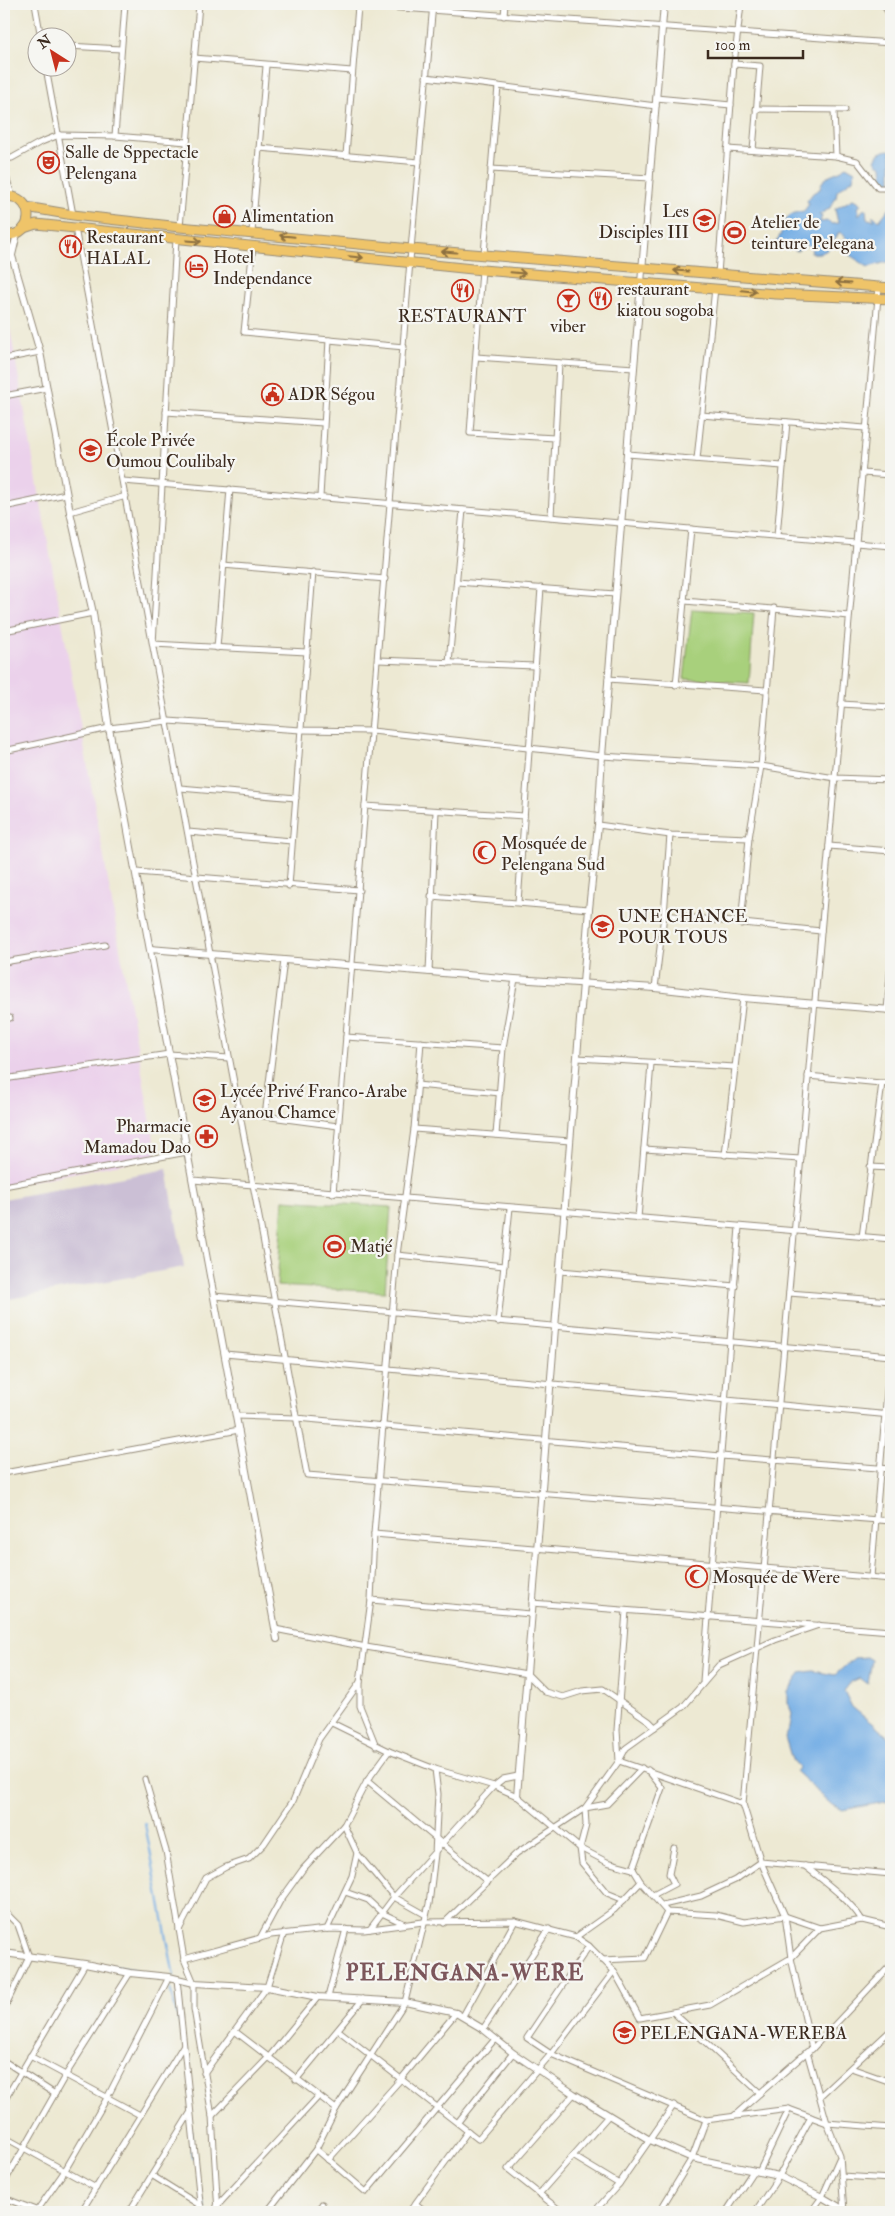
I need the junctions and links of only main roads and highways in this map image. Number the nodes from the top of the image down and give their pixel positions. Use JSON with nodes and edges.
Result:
{"nodes":[{"id":1,"x":8,"y":197,"type":"edge"},
{"id":2,"x":26,"y":207,"type":"junction"},
{"id":3,"x":24,"y":228,"type":"junction"},
{"id":4,"x":4,"y":235,"type":"edge"},
{"id":5,"x":891,"y":288,"type":"edge"},
{"id":6,"x":891,"y":299,"type":"edge"}],
"edges":[{"from":1,"to":2,"type":"highway"},
{"from":2,"to":3,"type":"highway"},
{"from":5,"to":2,"type":"highway","one_way":true},
{"from":3,"to":4,"type":"highway"},
{"from":3,"to":6,"type":"highway","one_way":true}]}
